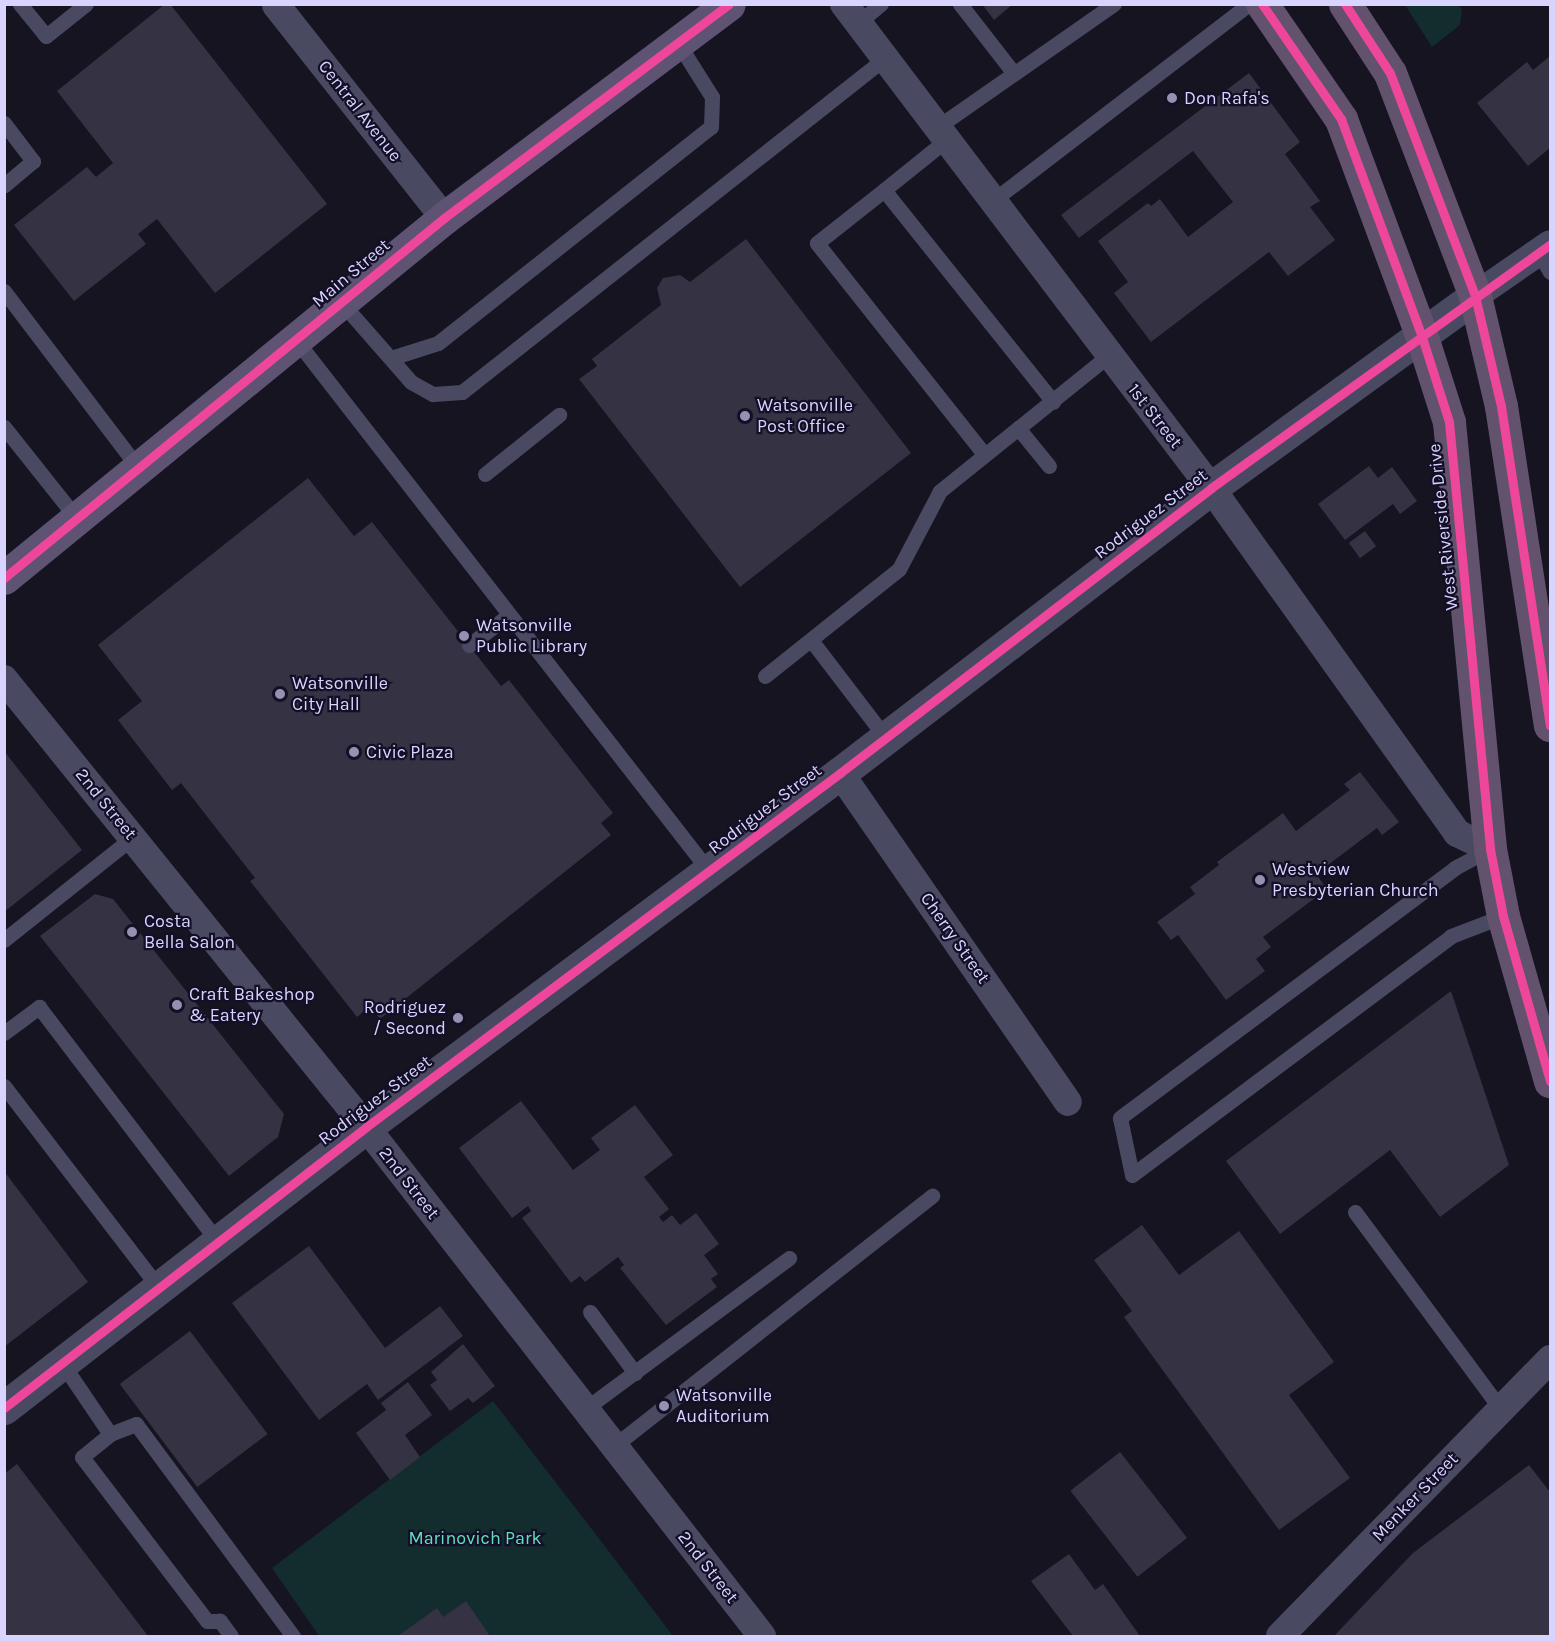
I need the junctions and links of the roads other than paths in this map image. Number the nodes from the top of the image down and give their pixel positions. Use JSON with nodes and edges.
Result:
{"nodes":[{"id":1,"x":20,"y":4,"type":"edge"},
{"id":2,"x":86,"y":4,"type":"edge"},
{"id":3,"x":729,"y":4,"type":"edge"},
{"id":4,"x":881,"y":4,"type":"edge"},
{"id":5,"x":960,"y":4,"type":"edge"},
{"id":6,"x":1114,"y":4,"type":"edge"},
{"id":7,"x":1249,"y":4,"type":"edge"},
{"id":8,"x":1262,"y":4,"type":"edge"},
{"id":9,"x":1345,"y":4,"type":"edge"},
{"id":10,"x":277,"y":5,"type":"edge"},
{"id":11,"x":851,"y":14,"type":"edge"},
{"id":12,"x":678,"y":43,"type":"junction"},
{"id":13,"x":884,"y":59,"type":"junction"},
{"id":14,"x":1013,"y":72,"type":"junction"},
{"id":15,"x":4,"y":123,"type":"edge"},
{"id":16,"x":941,"y":135,"type":"junction"},
{"id":17,"x":4,"y":185,"type":"edge"},
{"id":18,"x":884,"y":189,"type":"junction"},
{"id":19,"x":991,"y":202,"type":"junction"},
{"id":20,"x":444,"y":218,"type":"junction"},
{"id":21,"x":1547,"y":256,"type":"edge"},
{"id":22,"x":4,"y":291,"type":"edge"},
{"id":23,"x":1475,"y":297,"type":"junction"},
{"id":24,"x":341,"y":302,"type":"junction"},
{"id":25,"x":1421,"y":334,"type":"junction"},
{"id":26,"x":296,"y":340,"type":"junction"},
{"id":27,"x":1108,"y":356,"type":"junction"},
{"id":28,"x":391,"y":358,"type":"junction"},
{"id":29,"x":1053,"y":402,"type":"junction"},
{"id":30,"x":559,"y":415,"type":"dead end"},
{"id":31,"x":4,"y":427,"type":"edge"},
{"id":32,"x":1018,"y":428,"type":"junction"},
{"id":33,"x":984,"y":454,"type":"junction"},
{"id":34,"x":1049,"y":466,"type":"dead end"},
{"id":35,"x":140,"y":470,"type":"junction"},
{"id":36,"x":485,"y":474,"type":"dead end"},
{"id":37,"x":1211,"y":488,"type":"junction"},
{"id":38,"x":78,"y":520,"type":"junction"},
{"id":39,"x":4,"y":578,"type":"edge"},
{"id":40,"x":509,"y":615,"type":"junction"},
{"id":41,"x":1543,"y":625,"type":"edge"},
{"id":42,"x":811,"y":640,"type":"junction"},
{"id":43,"x":469,"y":645,"type":"dead end"},
{"id":44,"x":765,"y":676,"type":"dead end"},
{"id":45,"x":4,"y":679,"type":"edge"},
{"id":46,"x":1551,"y":725,"type":"edge"},
{"id":47,"x":886,"y":738,"type":"junction"},
{"id":48,"x":840,"y":773,"type":"junction"},
{"id":49,"x":133,"y":837,"type":"junction"},
{"id":50,"x":1490,"y":849,"type":"junction"},
{"id":51,"x":709,"y":871,"type":"junction"},
{"id":52,"x":1503,"y":916,"type":"junction"},
{"id":53,"x":4,"y":940,"type":"edge"},
{"id":54,"x":4,"y":1033,"type":"edge"},
{"id":55,"x":1551,"y":1080,"type":"edge"},
{"id":56,"x":4,"y":1086,"type":"edge"},
{"id":57,"x":1068,"y":1102,"type":"dead end"},
{"id":58,"x":366,"y":1127,"type":"junction"},
{"id":59,"x":932,"y":1196,"type":"dead end"},
{"id":60,"x":1355,"y":1212,"type":"dead end"},
{"id":61,"x":218,"y":1242,"type":"junction"},
{"id":62,"x":789,"y":1258,"type":"dead end"},
{"id":63,"x":158,"y":1287,"type":"junction"},
{"id":64,"x":590,"y":1312,"type":"dead end"},
{"id":65,"x":1551,"y":1359,"type":"edge"},
{"id":66,"x":62,"y":1363,"type":"junction"},
{"id":67,"x":635,"y":1373,"type":"junction"},
{"id":68,"x":4,"y":1408,"type":"edge"},
{"id":69,"x":585,"y":1409,"type":"junction"},
{"id":70,"x":1501,"y":1409,"type":"junction"},
{"id":71,"x":111,"y":1434,"type":"junction"},
{"id":72,"x":614,"y":1446,"type":"junction"},
{"id":73,"x":231,"y":1636,"type":"edge"},
{"id":74,"x":293,"y":1636,"type":"edge"},
{"id":75,"x":762,"y":1636,"type":"edge"},
{"id":76,"x":1280,"y":1636,"type":"edge"}],
"edges":[{"from":1,"to":2,"type":"lane"},
{"from":3,"to":12,"type":"main road","name":"Main Street"},
{"from":4,"to":11,"type":"lane"},
{"from":5,"to":14,"type":"lane"},
{"from":6,"to":14,"type":"lane"},
{"from":7,"to":19,"type":"lane"},
{"from":8,"to":25,"type":"highway","name":"West Riverside Drive"},
{"from":9,"to":23,"type":"highway"},
{"from":10,"to":20,"type":"street","name":"Central Avenue"},
{"from":11,"to":13,"type":"street","name":"1st Street"},
{"from":12,"to":20,"type":"main road","name":"Main Street"},
{"from":12,"to":28,"type":"lane"},
{"from":13,"to":16,"type":"street","name":"1st Street"},
{"from":13,"to":28,"type":"lane"},
{"from":14,"to":16,"type":"lane"},
{"from":15,"to":17,"type":"lane"},
{"from":16,"to":18,"type":"lane"},
{"from":16,"to":19,"type":"street","name":"1st Street"},
{"from":18,"to":29,"type":"lane"},
{"from":18,"to":33,"type":"lane"},
{"from":19,"to":27,"type":"street","name":"1st Street"},
{"from":20,"to":24,"type":"main road","name":"Main Street"},
{"from":21,"to":23,"type":"street","name":"Rodriguez Street"},
{"from":22,"to":35,"type":"lane"},
{"from":23,"to":25,"type":"street","name":"Rodriguez Street"},
{"from":23,"to":41,"type":"highway"},
{"from":24,"to":26,"type":"main road","name":"Main Street"},
{"from":24,"to":28,"type":"lane"},
{"from":25,"to":37,"type":"street","name":"Rodriguez Street"},
{"from":25,"to":50,"type":"highway","name":"West Riverside Drive"},
{"from":26,"to":35,"type":"main road","name":"Main Street"},
{"from":26,"to":40,"type":"lane"},
{"from":27,"to":29,"type":"lane"},
{"from":27,"to":37,"type":"street","name":"1st Street"},
{"from":29,"to":32,"type":"lane"},
{"from":30,"to":36,"type":"lane"},
{"from":31,"to":38,"type":"lane"},
{"from":32,"to":33,"type":"lane"},
{"from":32,"to":34,"type":"lane"},
{"from":33,"to":42,"type":"lane"},
{"from":35,"to":38,"type":"main road","name":"Main Street"},
{"from":37,"to":47,"type":"street","name":"Rodriguez Street"},
{"from":37,"to":50,"type":"street","name":"1st Street"},
{"from":38,"to":39,"type":"main road","name":"Main Street"},
{"from":40,"to":43,"type":"lane"},
{"from":40,"to":51,"type":"lane"},
{"from":41,"to":46,"type":"highway"},
{"from":42,"to":44,"type":"lane"},
{"from":42,"to":47,"type":"lane"},
{"from":45,"to":49,"type":"street","name":"2nd Street"},
{"from":47,"to":48,"type":"street","name":"Rodriguez Street"},
{"from":48,"to":51,"type":"street","name":"Rodriguez Street"},
{"from":48,"to":57,"type":"street","name":"Cherry Street"},
{"from":49,"to":53,"type":"lane"},
{"from":49,"to":58,"type":"street","name":"2nd Street"},
{"from":50,"to":52,"type":"highway","name":"West Riverside Drive"},
{"from":50,"to":52,"type":"lane"},
{"from":51,"to":58,"type":"street","name":"Rodriguez Street"},
{"from":52,"to":55,"type":"highway","name":"West Riverside Drive"},
{"from":54,"to":61,"type":"lane"},
{"from":56,"to":63,"type":"lane"},
{"from":58,"to":61,"type":"street","name":"Rodriguez Street"},
{"from":58,"to":69,"type":"street","name":"2nd Street"},
{"from":59,"to":72,"type":"lane"},
{"from":60,"to":70,"type":"lane"},
{"from":61,"to":63,"type":"street","name":"Rodriguez Street"},
{"from":62,"to":67,"type":"lane"},
{"from":63,"to":66,"type":"street","name":"Rodriguez Street"},
{"from":64,"to":67,"type":"lane"},
{"from":65,"to":70,"type":"street","name":"Menker Street"},
{"from":66,"to":68,"type":"street","name":"Rodriguez Street"},
{"from":66,"to":71,"type":"lane"},
{"from":67,"to":69,"type":"lane"},
{"from":69,"to":72,"type":"street","name":"2nd Street"},
{"from":70,"to":76,"type":"street","name":"Menker Street"},
{"from":71,"to":73,"type":"lane"},
{"from":71,"to":74,"type":"lane"},
{"from":72,"to":75,"type":"street","name":"2nd Street"}]}
